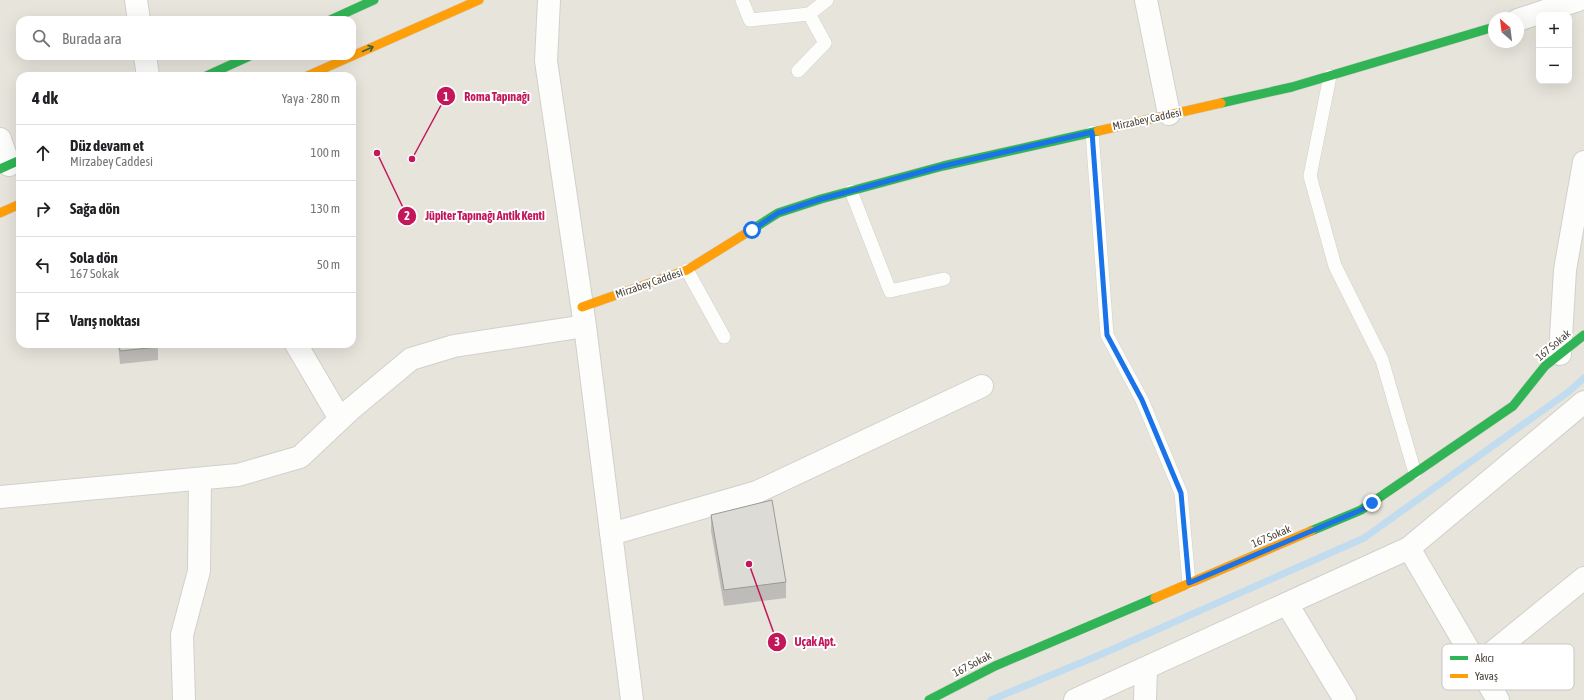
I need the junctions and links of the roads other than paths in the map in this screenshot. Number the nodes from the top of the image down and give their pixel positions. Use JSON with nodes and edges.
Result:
{"nodes":[{"id":1,"x":136,"y":0,"type":"edge"},
{"id":2,"x":374,"y":0,"type":"edge"},
{"id":3,"x":479,"y":0,"type":"edge"},
{"id":4,"x":549,"y":0,"type":"edge"},
{"id":5,"x":742,"y":0,"type":"edge"},
{"id":6,"x":827,"y":0,"type":"edge"},
{"id":7,"x":1146,"y":0,"type":"edge"},
{"id":8,"x":1578,"y":0,"type":"edge"},
{"id":9,"x":809,"y":14,"type":"junction"},
{"id":10,"x":139,"y":16,"type":"edge"},
{"id":11,"x":339,"y":16,"type":"edge"},
{"id":12,"x":1524,"y":18,"type":"edge"},
{"id":13,"x":1488,"y":29,"type":"edge"},
{"id":14,"x":356,"y":54,"type":"edge"},
{"id":15,"x":146,"y":60,"type":"edge"},
{"id":16,"x":241,"y":60,"type":"edge"},
{"id":17,"x":343,"y":60,"type":"edge"},
{"id":18,"x":798,"y":71,"type":"dead end"},
{"id":19,"x":147,"y":72,"type":"edge"},
{"id":20,"x":215,"y":72,"type":"edge"},
{"id":21,"x":316,"y":72,"type":"edge"},
{"id":22,"x":1330,"y":76,"type":"junction"},
{"id":23,"x":1169,"y":114,"type":"junction"},
{"id":24,"x":1092,"y":132,"type":"junction"},
{"id":25,"x":0,"y":139,"type":"edge"},
{"id":26,"x":1584,"y":162,"type":"edge"},
{"id":27,"x":10,"y":165,"type":"edge"},
{"id":28,"x":851,"y":191,"type":"junction"},
{"id":29,"x":16,"y":206,"type":"edge"},
{"id":30,"x":0,"y":213,"type":"edge"},
{"id":31,"x":687,"y":270,"type":"junction"},
{"id":32,"x":944,"y":279,"type":"dead end"},
{"id":33,"x":584,"y":316,"type":"junction"},
{"id":34,"x":1584,"y":335,"type":"edge"},
{"id":35,"x":724,"y":337,"type":"dead end"},
{"id":36,"x":298,"y":348,"type":"edge"},
{"id":37,"x":1560,"y":354,"type":"junction"},
{"id":38,"x":982,"y":386,"type":"dead end"},
{"id":39,"x":1584,"y":402,"type":"edge"},
{"id":40,"x":340,"y":419,"type":"junction"},
{"id":41,"x":1415,"y":473,"type":"junction"},
{"id":42,"x":200,"y":479,"type":"junction"},
{"id":43,"x":0,"y":498,"type":"edge"},
{"id":44,"x":611,"y":534,"type":"junction"},
{"id":45,"x":1409,"y":548,"type":"junction"},
{"id":46,"x":1584,"y":578,"type":"edge"},
{"id":47,"x":1189,"y":583,"type":"junction"},
{"id":48,"x":1287,"y":604,"type":"junction"},
{"id":49,"x":1465,"y":644,"type":"edge"},
{"id":50,"x":1503,"y":644,"type":"edge"},
{"id":51,"x":1146,"y":668,"type":"junction"},
{"id":52,"x":1492,"y":690,"type":"edge"},
{"id":53,"x":184,"y":700,"type":"edge"},
{"id":54,"x":632,"y":700,"type":"edge"},
{"id":55,"x":929,"y":700,"type":"edge"},
{"id":56,"x":1075,"y":700,"type":"edge"},
{"id":57,"x":1145,"y":700,"type":"edge"},
{"id":58,"x":1345,"y":700,"type":"edge"},
{"id":59,"x":1498,"y":700,"type":"edge"}],
"edges":[{"from":1,"to":10,"type":"street"},
{"from":2,"to":11,"type":"street"},
{"from":14,"to":3,"type":"street","one_way":true},
{"from":4,"to":33,"type":"street"},
{"from":5,"to":9,"type":"lane"},
{"from":6,"to":9,"type":"lane"},
{"from":7,"to":23,"type":"street"},
{"from":8,"to":12,"type":"street"},
{"from":9,"to":18,"type":"lane"},
{"from":13,"to":22,"type":"street","name":"Mirzabey Caddesi"},
{"from":15,"to":19,"type":"street"},
{"from":16,"to":20,"type":"street"},
{"from":21,"to":17,"type":"street","one_way":true},
{"from":22,"to":23,"type":"street","name":"Mirzabey Caddesi"},
{"from":22,"to":41,"type":"lane"},
{"from":23,"to":24,"type":"street","name":"Mirzabey Caddesi"},
{"from":24,"to":28,"type":"street","name":"Mirzabey Caddesi"},
{"from":24,"to":47,"type":"lane"},
{"from":25,"to":27,"type":"street"},
{"from":26,"to":37,"type":"street"},
{"from":28,"to":31,"type":"street","name":"Mirzabey Caddesi"},
{"from":28,"to":32,"type":"lane"},
{"from":29,"to":30,"type":"street"},
{"from":31,"to":33,"type":"street","name":"Mirzabey Caddesi"},
{"from":31,"to":35,"type":"lane"},
{"from":33,"to":40,"type":"street"},
{"from":33,"to":44,"type":"street"},
{"from":34,"to":37,"type":"street","name":"167 Sokak"},
{"from":36,"to":40,"type":"street"},
{"from":37,"to":41,"type":"street","name":"167 Sokak"},
{"from":38,"to":44,"type":"street"},
{"from":39,"to":45,"type":"street"},
{"from":40,"to":42,"type":"street"},
{"from":41,"to":47,"type":"street","name":"167 Sokak"},
{"from":42,"to":43,"type":"street"},
{"from":42,"to":53,"type":"street"},
{"from":44,"to":54,"type":"street"},
{"from":45,"to":48,"type":"street"},
{"from":45,"to":49,"type":"street"},
{"from":46,"to":50,"type":"street"},
{"from":47,"to":55,"type":"street","name":"167 Sokak"},
{"from":48,"to":51,"type":"street"},
{"from":48,"to":58,"type":"street"},
{"from":51,"to":56,"type":"street"},
{"from":51,"to":57,"type":"street"},
{"from":52,"to":59,"type":"street"}]}
